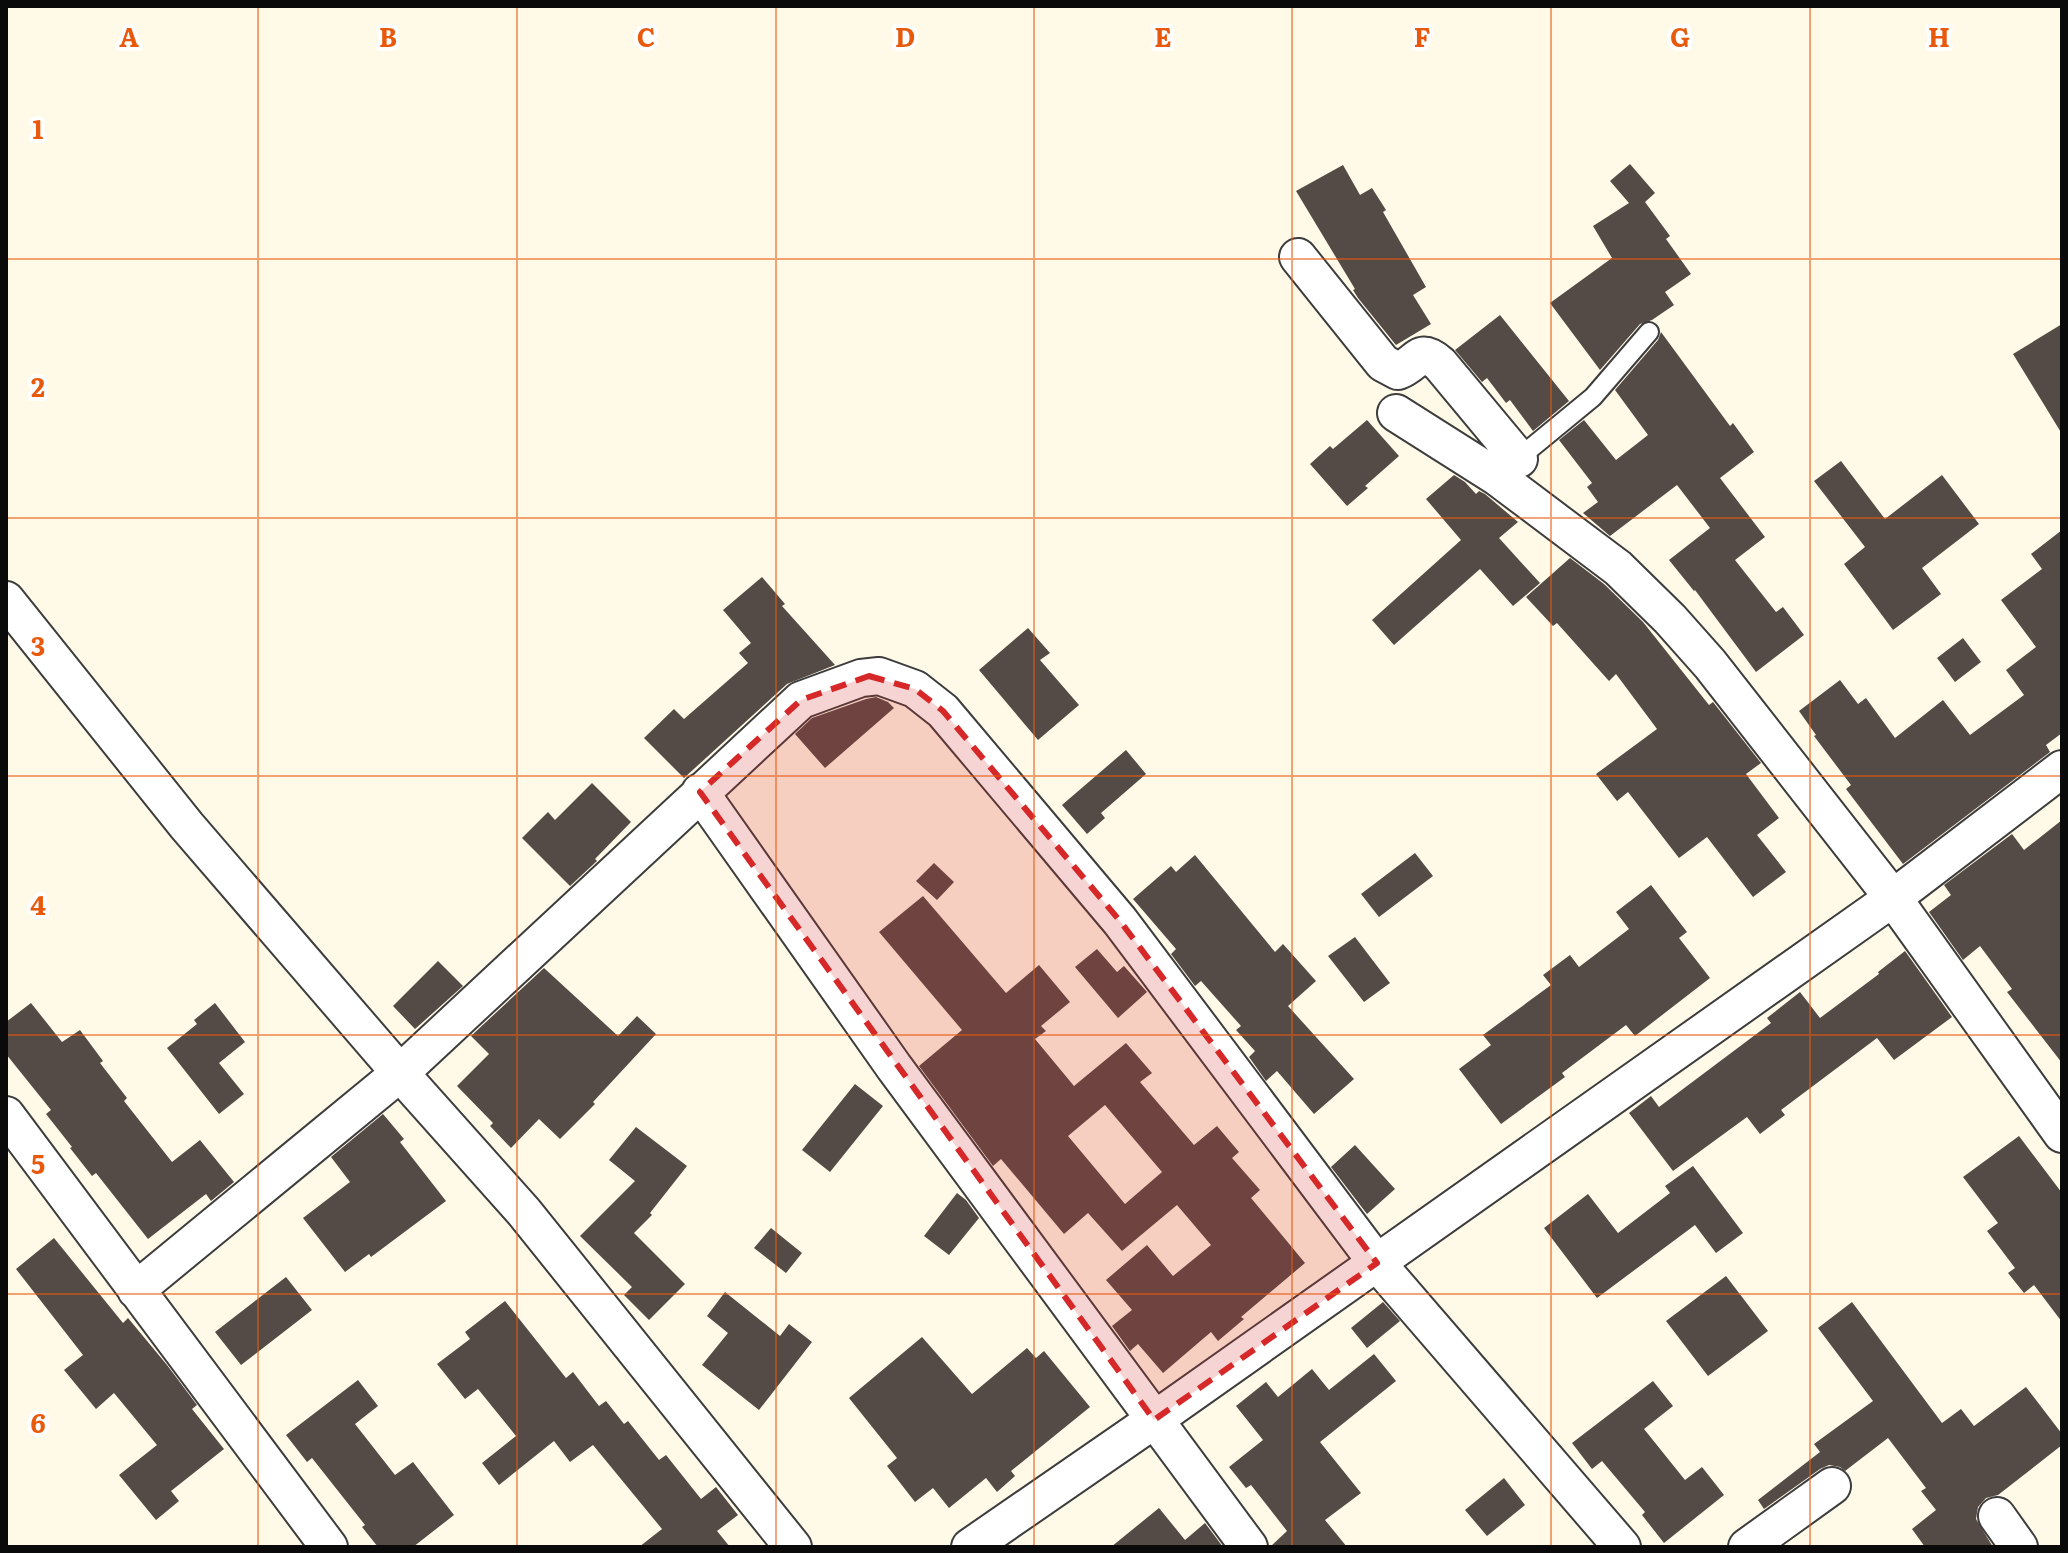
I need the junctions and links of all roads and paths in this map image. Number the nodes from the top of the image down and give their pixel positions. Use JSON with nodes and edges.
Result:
{"nodes":[{"id":1,"x":1298,"y":257,"type":"dead end"},
{"id":2,"x":1649,"y":332,"type":"dead end"},
{"id":3,"x":1396,"y":413,"type":"dead end"},
{"id":4,"x":1508,"y":468,"type":"junction"},
{"id":5,"x":6,"y":600,"type":"edge"},
{"id":6,"x":2062,"y":769,"type":"edge"},
{"id":7,"x":700,"y":792,"type":"junction"},
{"id":8,"x":1893,"y":898,"type":"junction"},
{"id":9,"x":400,"y":1073,"type":"junction"},
{"id":10,"x":6,"y":1115,"type":"edge"},
{"id":11,"x":2062,"y":1134,"type":"edge"},
{"id":12,"x":1377,"y":1263,"type":"junction"},
{"id":13,"x":136,"y":1290,"type":"junction"},
{"id":14,"x":1154,"y":1420,"type":"junction"},
{"id":15,"x":1832,"y":1486,"type":"dead end"},
{"id":16,"x":1997,"y":1516,"type":"dead end"},
{"id":17,"x":329,"y":1547,"type":"edge"},
{"id":18,"x":793,"y":1547,"type":"edge"},
{"id":19,"x":970,"y":1547,"type":"edge"},
{"id":20,"x":1249,"y":1547,"type":"edge"},
{"id":21,"x":1622,"y":1547,"type":"edge"},
{"id":22,"x":1747,"y":1547,"type":"edge"},
{"id":23,"x":2019,"y":1547,"type":"edge"}],
"edges":[{"from":1,"to":4,"type":"street"},
{"from":2,"to":4,"type":"lane"},
{"from":3,"to":4,"type":"street"},
{"from":4,"to":8,"type":"street"},
{"from":5,"to":9,"type":"street"},
{"from":6,"to":8,"type":"street"},
{"from":7,"to":9,"type":"street"},
{"from":7,"to":12,"type":"street"},
{"from":7,"to":14,"type":"street"},
{"from":8,"to":11,"type":"street"},
{"from":8,"to":12,"type":"street"},
{"from":9,"to":13,"type":"street"},
{"from":9,"to":18,"type":"street"},
{"from":10,"to":13,"type":"street"},
{"from":12,"to":14,"type":"street"},
{"from":12,"to":21,"type":"street"},
{"from":13,"to":17,"type":"street"},
{"from":14,"to":19,"type":"street"},
{"from":14,"to":20,"type":"street"},
{"from":15,"to":22,"type":"street"},
{"from":16,"to":23,"type":"street"}]}
